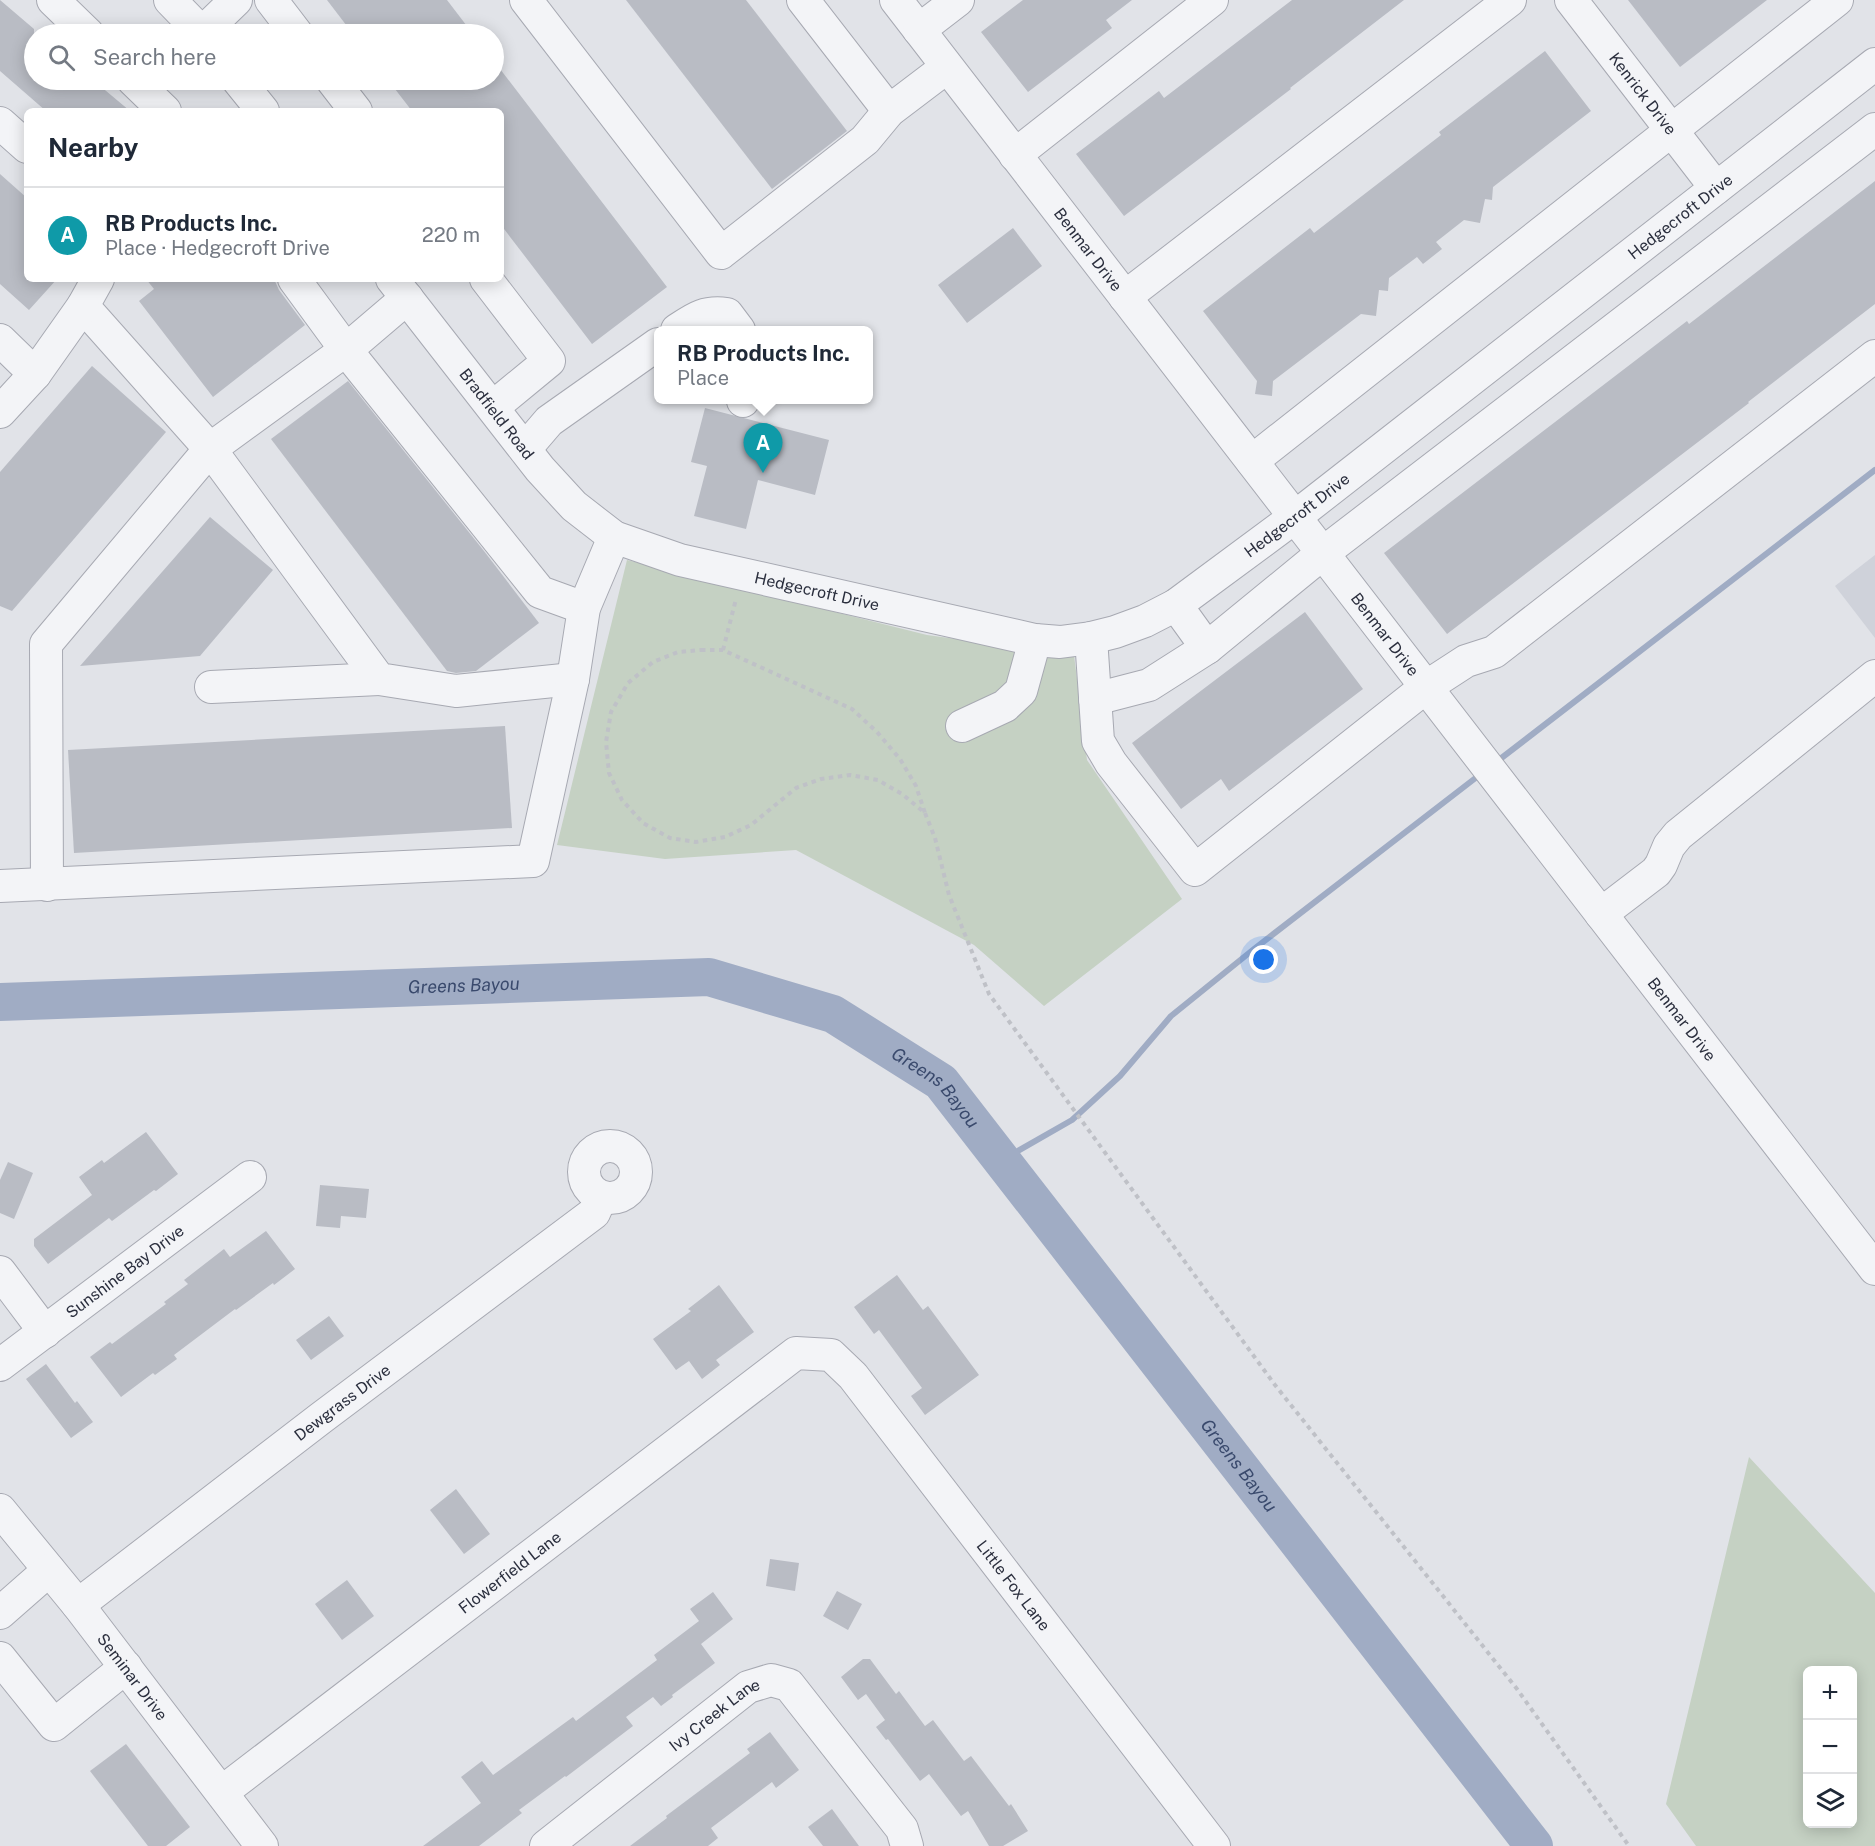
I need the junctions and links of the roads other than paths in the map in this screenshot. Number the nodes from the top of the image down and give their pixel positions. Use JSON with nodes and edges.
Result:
{"nodes":[{"id":1,"x":52,"y":0,"type":"edge"},
{"id":2,"x":170,"y":0,"type":"edge"},
{"id":3,"x":236,"y":0,"type":"edge"},
{"id":4,"x":271,"y":0,"type":"edge"},
{"id":5,"x":526,"y":0,"type":"edge"},
{"id":6,"x":803,"y":0,"type":"edge"},
{"id":7,"x":896,"y":0,"type":"edge"},
{"id":8,"x":958,"y":0,"type":"edge"},
{"id":9,"x":1212,"y":0,"type":"edge"},
{"id":10,"x":1510,"y":0,"type":"edge"},
{"id":11,"x":1571,"y":0,"type":"edge"},
{"id":12,"x":1837,"y":0,"type":"edge"},
{"id":13,"x":77,"y":24,"type":"edge"},
{"id":14,"x":193,"y":24,"type":"edge"},
{"id":15,"x":212,"y":24,"type":"edge"},
{"id":16,"x":289,"y":24,"type":"edge"},
{"id":17,"x":919,"y":30,"type":"junction"},
{"id":18,"x":1875,"y":64,"type":"edge"},
{"id":19,"x":947,"y":67,"type":"junction"},
{"id":20,"x":143,"y":90,"type":"edge"},
{"id":21,"x":245,"y":90,"type":"edge"},
{"id":22,"x":340,"y":90,"type":"edge"},
{"id":23,"x":162,"y":108,"type":"edge"},
{"id":24,"x":256,"y":108,"type":"edge"},
{"id":25,"x":354,"y":108,"type":"edge"},
{"id":26,"x":889,"y":111,"type":"junction"},
{"id":27,"x":0,"y":123,"type":"edge"},
{"id":28,"x":1875,"y":129,"type":"edge"},
{"id":29,"x":1672,"y":130,"type":"junction"},
{"id":30,"x":24,"y":144,"type":"edge"},
{"id":31,"x":1015,"y":155,"type":"junction"},
{"id":32,"x":1716,"y":188,"type":"junction"},
{"id":33,"x":1643,"y":245,"type":"junction"},
{"id":34,"x":96,"y":282,"type":"edge"},
{"id":35,"x":296,"y":282,"type":"edge"},
{"id":36,"x":488,"y":282,"type":"edge"},
{"id":37,"x":1673,"y":284,"type":"junction"},
{"id":38,"x":400,"y":288,"type":"edge"},
{"id":39,"x":1125,"y":297,"type":"junction"},
{"id":40,"x":83,"y":306,"type":"junction"},
{"id":41,"x":683,"y":326,"type":"edge"},
{"id":42,"x":736,"y":326,"type":"edge"},
{"id":43,"x":0,"y":340,"type":"edge"},
{"id":44,"x":654,"y":347,"type":"edge"},
{"id":45,"x":346,"y":350,"type":"junction"},
{"id":46,"x":1875,"y":356,"type":"edge"},
{"id":47,"x":35,"y":374,"type":"junction"},
{"id":48,"x":493,"y":407,"type":"junction"},
{"id":49,"x":0,"y":412,"type":"edge"},
{"id":50,"x":210,"y":449,"type":"junction"},
{"id":51,"x":525,"y":449,"type":"junction"},
{"id":52,"x":1252,"y":461,"type":"junction"},
{"id":53,"x":1295,"y":517,"type":"junction"},
{"id":54,"x":614,"y":537,"type":"junction"},
{"id":55,"x":1323,"y":553,"type":"junction"},
{"id":56,"x":1176,"y":605,"type":"junction"},
{"id":57,"x":584,"y":608,"type":"junction"},
{"id":58,"x":1091,"y":638,"type":"junction"},
{"id":59,"x":1035,"y":640,"type":"junction"},
{"id":60,"x":1207,"y":648,"type":"junction"},
{"id":61,"x":1875,"y":676,"type":"edge"},
{"id":62,"x":379,"y":679,"type":"junction"},
{"id":63,"x":573,"y":679,"type":"junction"},
{"id":64,"x":211,"y":687,"type":"dead end"},
{"id":65,"x":1426,"y":687,"type":"junction"},
{"id":66,"x":1095,"y":699,"type":"junction"},
{"id":67,"x":962,"y":726,"type":"dead end"},
{"id":68,"x":47,"y":885,"type":"junction"},
{"id":69,"x":0,"y":886,"type":"edge"},
{"id":70,"x":1601,"y":914,"type":"junction"},
{"id":71,"x":250,"y":1177,"type":"dead end"},
{"id":72,"x":601,"y":1197,"type":"dead end"},
{"id":73,"x":1875,"y":1269,"type":"edge"},
{"id":74,"x":0,"y":1272,"type":"edge"},
{"id":75,"x":45,"y":1332,"type":"junction"},
{"id":76,"x":796,"y":1353,"type":"joint"},
{"id":77,"x":0,"y":1365,"type":"edge"},
{"id":78,"x":0,"y":1510,"type":"edge"},
{"id":79,"x":49,"y":1570,"type":"junction"},
{"id":80,"x":78,"y":1605,"type":"junction"},
{"id":81,"x":0,"y":1613,"type":"edge"},
{"id":82,"x":0,"y":1658,"type":"edge"},
{"id":83,"x":126,"y":1667,"type":"junction"},
{"id":84,"x":222,"y":1792,"type":"junction"},
{"id":85,"x":250,"y":1842,"type":"edge"},
{"id":86,"x":546,"y":1846,"type":"edge"},
{"id":87,"x":907,"y":1846,"type":"edge"},
{"id":88,"x":1214,"y":1846,"type":"edge"}],
"edges":[{"from":1,"to":13,"type":"street"},
{"from":2,"to":14,"type":"street"},
{"from":3,"to":15,"type":"street"},
{"from":4,"to":16,"type":"street"},
{"from":5,"to":26,"type":"street"},
{"from":6,"to":26,"type":"street"},
{"from":7,"to":17,"type":"street","name":"Benmar Drive"},
{"from":8,"to":17,"type":"street"},
{"from":9,"to":31,"type":"street"},
{"from":10,"to":39,"type":"street"},
{"from":11,"to":29,"type":"street","name":"Kenrick Drive"},
{"from":12,"to":29,"type":"street"},
{"from":17,"to":19,"type":"street","name":"Benmar Drive"},
{"from":18,"to":32,"type":"street","name":"Hedgecroft Drive"},
{"from":19,"to":26,"type":"street"},
{"from":19,"to":31,"type":"street","name":"Benmar Drive"},
{"from":20,"to":23,"type":"street"},
{"from":21,"to":24,"type":"street"},
{"from":22,"to":25,"type":"street"},
{"from":27,"to":30,"type":"street"},
{"from":28,"to":37,"type":"street"},
{"from":29,"to":32,"type":"street","name":"Kenrick Drive"},
{"from":29,"to":52,"type":"street"},
{"from":31,"to":39,"type":"street","name":"Benmar Drive"},
{"from":32,"to":33,"type":"street","name":"Hedgecroft Drive"},
{"from":33,"to":37,"type":"street"},
{"from":33,"to":53,"type":"street","name":"Hedgecroft Drive"},
{"from":34,"to":40,"type":"street"},
{"from":35,"to":45,"type":"street"},
{"from":36,"to":48,"type":"street"},
{"from":37,"to":55,"type":"street"},
{"from":38,"to":45,"type":"street"},
{"from":38,"to":48,"type":"street","name":"Bradfield Road"},
{"from":39,"to":52,"type":"street","name":"Benmar Drive"},
{"from":40,"to":47,"type":"street"},
{"from":40,"to":50,"type":"street"},
{"from":41,"to":42,"type":"street"},
{"from":43,"to":47,"type":"street"},
{"from":44,"to":51,"type":"street"},
{"from":45,"to":50,"type":"street"},
{"from":45,"to":57,"type":"street"},
{"from":46,"to":65,"type":"street"},
{"from":47,"to":49,"type":"street"},
{"from":48,"to":51,"type":"street","name":"Bradfield Road"},
{"from":50,"to":62,"type":"street"},
{"from":50,"to":68,"type":"street"},
{"from":51,"to":54,"type":"street","name":"Bradfield Road"},
{"from":52,"to":53,"type":"street","name":"Benmar Drive"},
{"from":53,"to":55,"type":"street","name":"Benmar Drive"},
{"from":53,"to":56,"type":"street","name":"Hedgecroft Drive"},
{"from":54,"to":57,"type":"street"},
{"from":54,"to":59,"type":"street","name":"Hedgecroft Drive"},
{"from":55,"to":60,"type":"street"},
{"from":55,"to":65,"type":"street","name":"Benmar Drive"},
{"from":56,"to":58,"type":"street","name":"Hedgecroft Drive"},
{"from":56,"to":60,"type":"street"},
{"from":57,"to":63,"type":"street"},
{"from":58,"to":59,"type":"street","name":"Hedgecroft Drive"},
{"from":58,"to":66,"type":"street"},
{"from":59,"to":67,"type":"street"},
{"from":60,"to":66,"type":"street"},
{"from":61,"to":70,"type":"street"},
{"from":62,"to":63,"type":"street"},
{"from":62,"to":64,"type":"street"},
{"from":63,"to":68,"type":"street"},
{"from":65,"to":66,"type":"street"},
{"from":65,"to":70,"type":"street","name":"Benmar Drive"},
{"from":68,"to":69,"type":"street"},
{"from":70,"to":73,"type":"street","name":"Benmar Drive"},
{"from":71,"to":75,"type":"street","name":"Sunshine Bay Drive"},
{"from":72,"to":80,"type":"street","name":"Dewgrass Drive"},
{"from":74,"to":75,"type":"street"},
{"from":75,"to":77,"type":"street","name":"Sunshine Bay Drive"},
{"from":76,"to":84,"type":"street","name":"Flowerfield Lane"},
{"from":76,"to":88,"type":"street","name":"Little Fox Lane"},
{"from":78,"to":79,"type":"street","name":"Seminar Drive"},
{"from":79,"to":80,"type":"street","name":"Seminar Drive"},
{"from":79,"to":81,"type":"street"},
{"from":80,"to":83,"type":"street","name":"Seminar Drive"},
{"from":82,"to":83,"type":"street"},
{"from":83,"to":84,"type":"street","name":"Seminar Drive"},
{"from":84,"to":85,"type":"street","name":"Seminar Drive"},
{"from":86,"to":87,"type":"street","name":"Ivy Creek Lane"}]}
